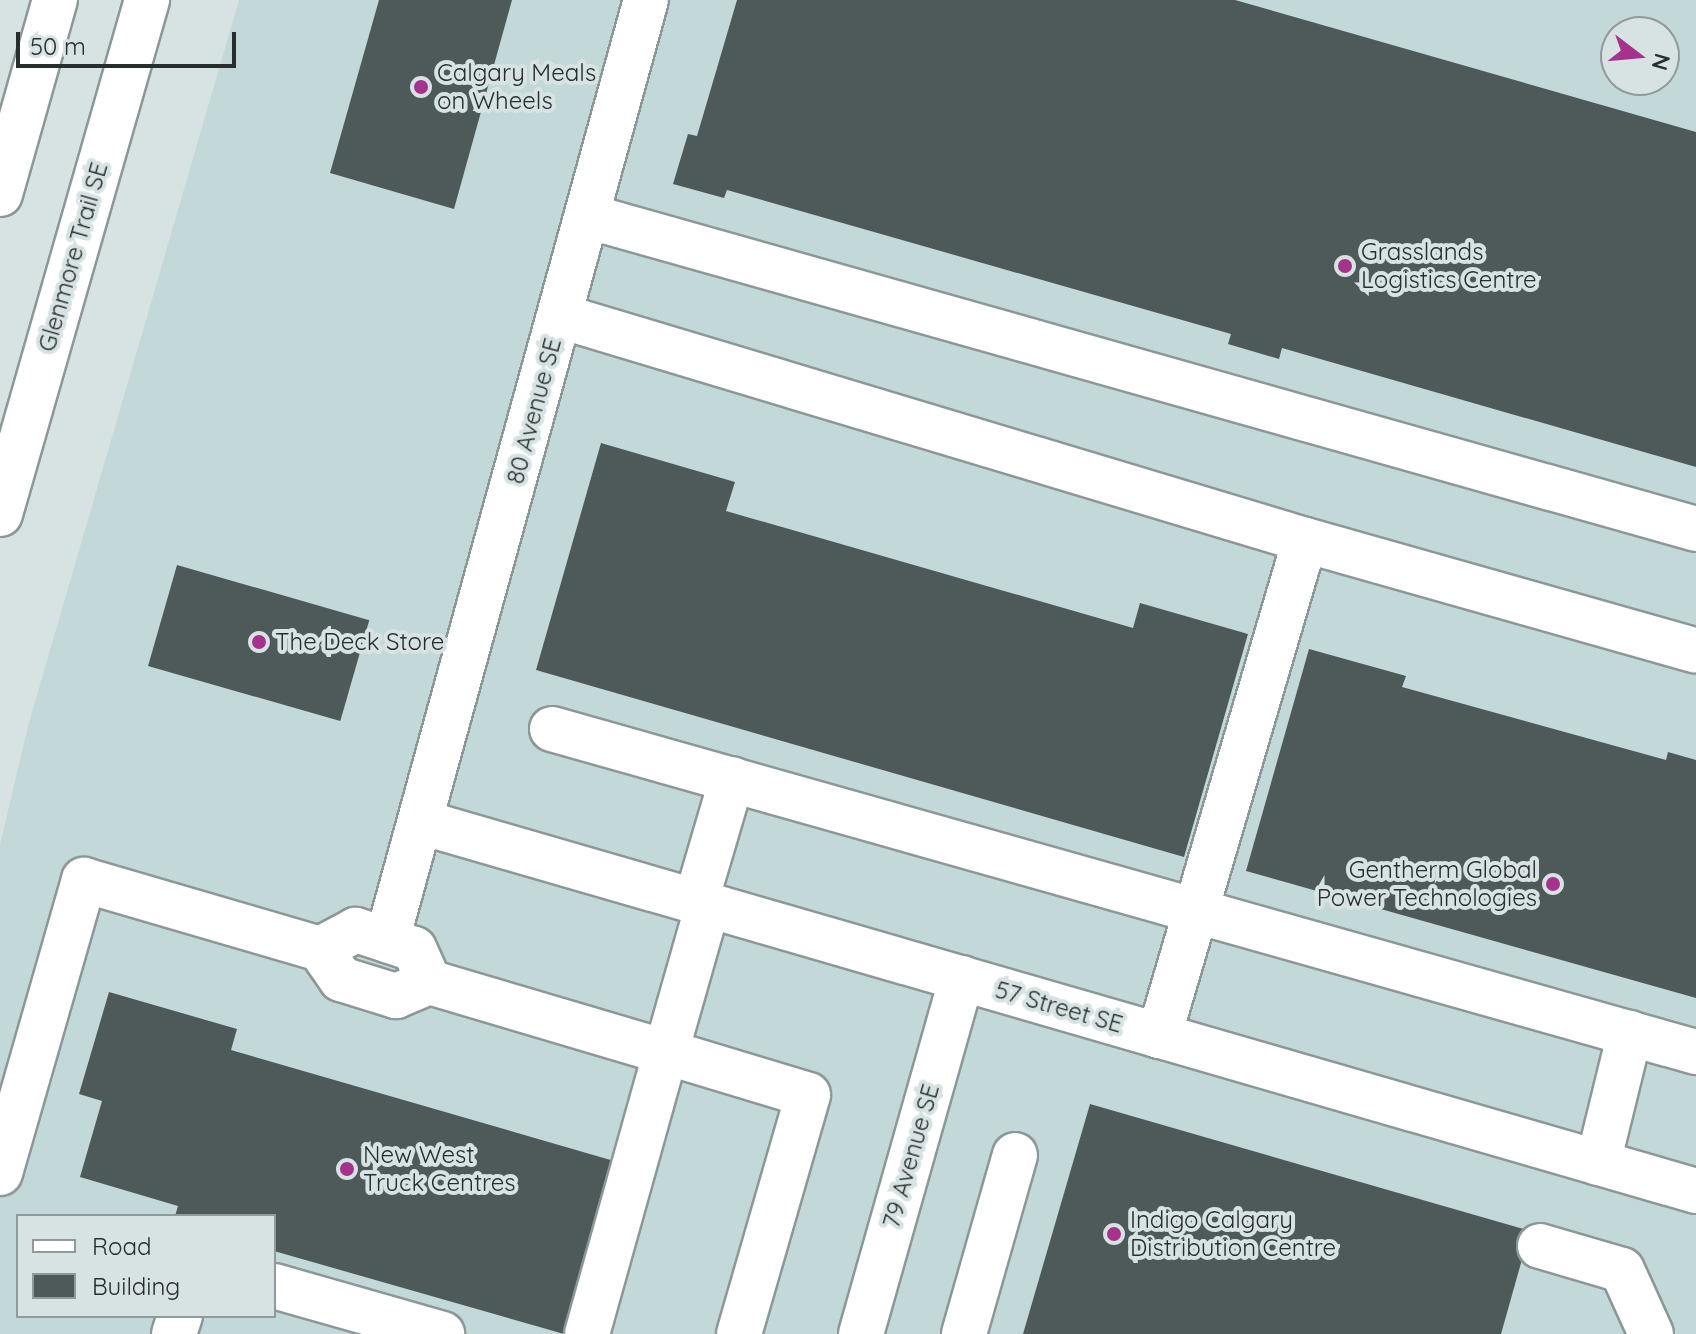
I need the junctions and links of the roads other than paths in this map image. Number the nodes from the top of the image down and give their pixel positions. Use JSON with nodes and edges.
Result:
{"nodes":[{"id":1,"x":55,"y":0,"type":"edge"},
{"id":2,"x":147,"y":0,"type":"edge"},
{"id":3,"x":646,"y":0,"type":"edge"},
{"id":4,"x":0,"y":194,"type":"edge"},
{"id":5,"x":587,"y":216,"type":"junction"},
{"id":6,"x":560,"y":316,"type":"junction"},
{"id":7,"x":0,"y":514,"type":"edge"},
{"id":8,"x":1696,"y":529,"type":"edge"},
{"id":9,"x":1305,"y":540,"type":"junction"},
{"id":10,"x":1696,"y":651,"type":"edge"},
{"id":11,"x":552,"y":729,"type":"dead end"},
{"id":12,"x":732,"y":779,"type":"junction"},
{"id":13,"x":421,"y":822,"type":"junction"},
{"id":14,"x":702,"y":903,"type":"junction"},
{"id":15,"x":1195,"y":907,"type":"junction"},
{"id":16,"x":387,"y":940,"type":"junction"},
{"id":17,"x":320,"y":949,"type":"junction"},
{"id":18,"x":962,"y":978,"type":"junction"},
{"id":19,"x":429,"y":982,"type":"junction"},
{"id":20,"x":1630,"y":1033,"type":"junction"},
{"id":21,"x":1159,"y":1036,"type":"junction"},
{"id":22,"x":666,"y":1052,"type":"junction"},
{"id":23,"x":1696,"y":1052,"type":"edge"},
{"id":24,"x":1015,"y":1155,"type":"dead end"},
{"id":25,"x":1598,"y":1163,"type":"junction"},
{"id":26,"x":0,"y":1173,"type":"edge"},
{"id":27,"x":1696,"y":1191,"type":"edge"},
{"id":28,"x":1540,"y":1246,"type":"dead end"},
{"id":29,"x":276,"y":1287,"type":"edge"},
{"id":30,"x":442,"y":1334,"type":"edge"},
{"id":31,"x":587,"y":1334,"type":"edge"},
{"id":32,"x":739,"y":1334,"type":"edge"},
{"id":33,"x":861,"y":1334,"type":"edge"},
{"id":34,"x":964,"y":1334,"type":"edge"},
{"id":35,"x":1651,"y":1334,"type":"edge"}],
"edges":[{"from":1,"to":4,"type":"street"},
{"from":2,"to":7,"type":"street","name":"Glenmore Trail SE"},
{"from":3,"to":5,"type":"street","name":"80 Avenue SE"},
{"from":5,"to":6,"type":"street","name":"80 Avenue SE"},
{"from":5,"to":8,"type":"street"},
{"from":6,"to":9,"type":"street"},
{"from":6,"to":13,"type":"street","name":"80 Avenue SE"},
{"from":9,"to":10,"type":"street"},
{"from":9,"to":15,"type":"street"},
{"from":11,"to":12,"type":"street"},
{"from":12,"to":14,"type":"street"},
{"from":12,"to":15,"type":"street"},
{"from":13,"to":14,"type":"street","name":"57 Street SE"},
{"from":13,"to":16,"type":"street","name":"80 Avenue SE"},
{"from":14,"to":18,"type":"street","name":"57 Street SE"},
{"from":14,"to":22,"type":"street"},
{"from":15,"to":20,"type":"street"},
{"from":15,"to":21,"type":"street"},
{"from":16,"to":17,"type":"street"},
{"from":16,"to":19,"type":"street"},
{"from":17,"to":19,"type":"street"},
{"from":17,"to":26,"type":"street"},
{"from":18,"to":21,"type":"street","name":"57 Street SE"},
{"from":18,"to":33,"type":"street","name":"79 Avenue SE"},
{"from":19,"to":22,"type":"street"},
{"from":20,"to":23,"type":"street"},
{"from":20,"to":25,"type":"street"},
{"from":21,"to":25,"type":"street","name":"57 Street SE"},
{"from":22,"to":31,"type":"street"},
{"from":22,"to":32,"type":"street"},
{"from":24,"to":34,"type":"street"},
{"from":25,"to":27,"type":"street","name":"57 Street SE"},
{"from":28,"to":35,"type":"street"},
{"from":29,"to":30,"type":"street"}]}
